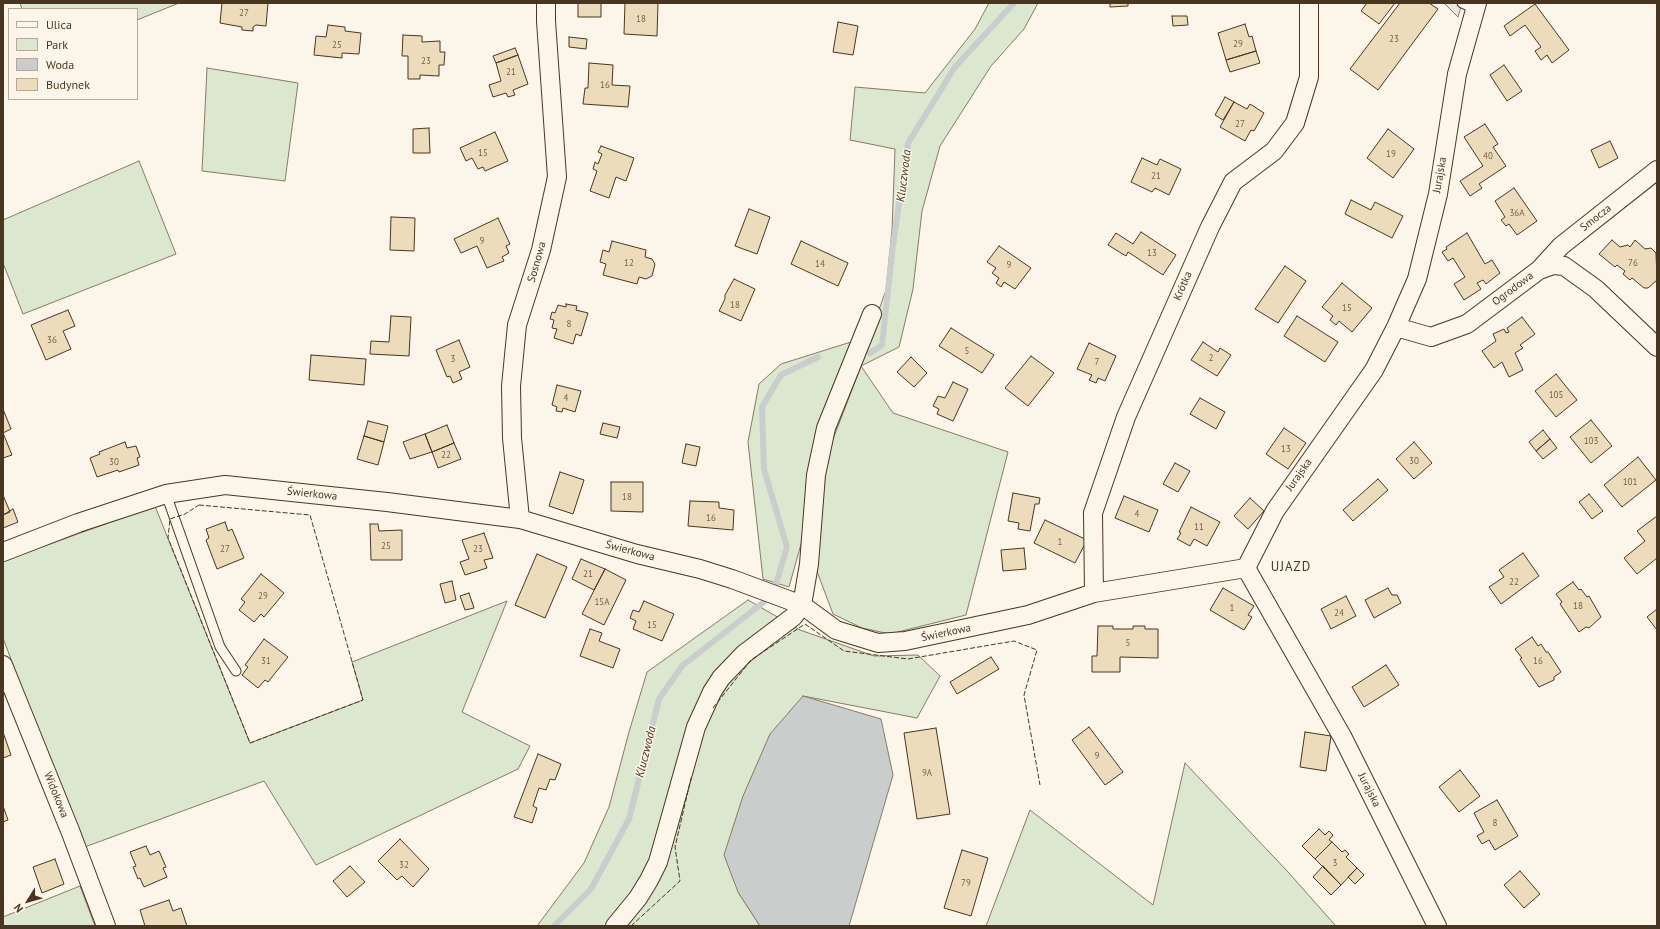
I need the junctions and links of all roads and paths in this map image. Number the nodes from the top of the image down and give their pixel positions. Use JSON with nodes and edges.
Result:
{"nodes":[{"id":1,"x":546,"y":3,"type":"edge"},
{"id":2,"x":1309,"y":3,"type":"edge"},
{"id":3,"x":1471,"y":5,"type":"edge"},
{"id":4,"x":1657,"y":170,"type":"edge"},
{"id":5,"x":1539,"y":270,"type":"junction"},
{"id":6,"x":872,"y":314,"type":"dead end"},
{"id":7,"x":1396,"y":327,"type":"junction"},
{"id":8,"x":1657,"y":347,"type":"edge"},
{"id":9,"x":166,"y":494,"type":"junction"},
{"id":10,"x":520,"y":520,"type":"junction"},
{"id":11,"x":3,"y":552,"type":"edge"},
{"id":12,"x":1246,"y":568,"type":"junction"},
{"id":13,"x":1094,"y":593,"type":"junction"},
{"id":14,"x":802,"y":605,"type":"junction"},
{"id":15,"x":3,"y":665,"type":"edge"},
{"id":16,"x":236,"y":671,"type":"dead end"},
{"id":17,"x":106,"y":926,"type":"edge"},
{"id":18,"x":615,"y":926,"type":"edge"},
{"id":19,"x":1437,"y":926,"type":"edge"}],
"edges":[{"from":1,"to":10,"type":"street","name":"Sosnowa"},
{"from":2,"to":13,"type":"street","name":"Krótka"},
{"from":3,"to":7,"type":"street","name":"Jurajska"},
{"from":4,"to":5,"type":"street","name":"Smocza"},
{"from":5,"to":7,"type":"street","name":"Ogrodowa"},
{"from":5,"to":8,"type":"street","name":"Ogrodowa"},
{"from":6,"to":14,"type":"street"},
{"from":7,"to":12,"type":"street","name":"Jurajska"},
{"from":9,"to":10,"type":"street","name":"Świerkowa"},
{"from":9,"to":11,"type":"street","name":"Świerkowa"},
{"from":9,"to":16,"type":"lane"},
{"from":10,"to":14,"type":"street","name":"Świerkowa"},
{"from":12,"to":13,"type":"street","name":"Świerkowa"},
{"from":12,"to":19,"type":"street","name":"Jurajska"},
{"from":13,"to":14,"type":"street","name":"Świerkowa"},
{"from":14,"to":18,"type":"street"},
{"from":15,"to":17,"type":"street","name":"Widokowa"}]}
